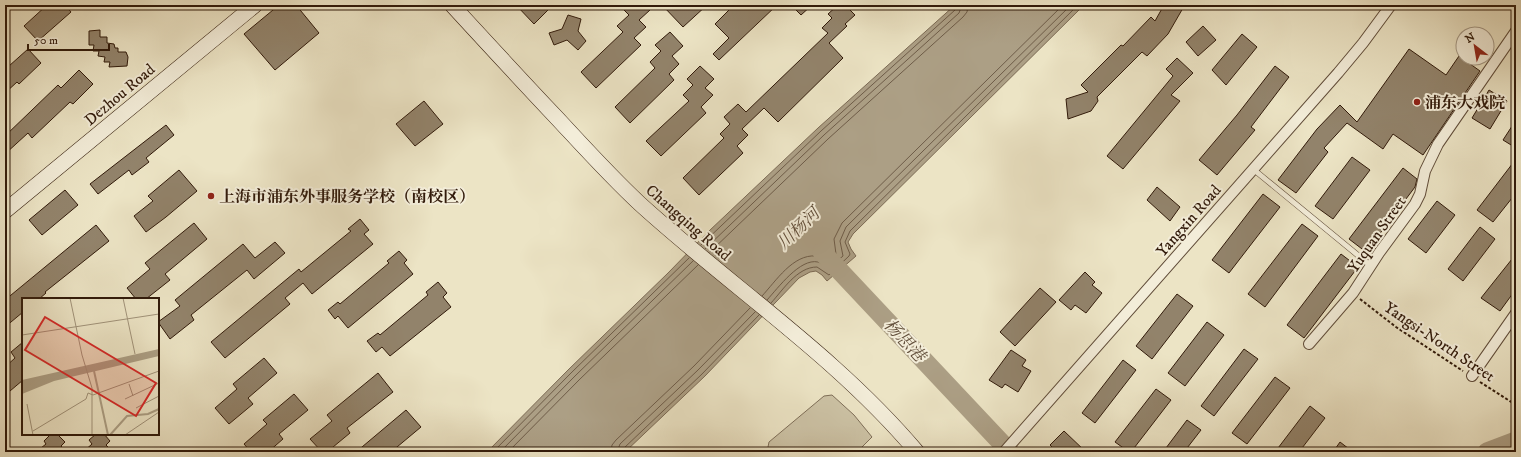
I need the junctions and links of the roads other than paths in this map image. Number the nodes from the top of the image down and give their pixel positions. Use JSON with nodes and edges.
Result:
{"nodes":[{"id":1,"x":255,"y":5,"type":"edge"},
{"id":2,"x":452,"y":5,"type":"edge"},
{"id":3,"x":1391,"y":5,"type":"edge"},
{"id":4,"x":1516,"y":31,"type":"edge"},
{"id":5,"x":1252,"y":169,"type":"junction"},
{"id":6,"x":5,"y":211,"type":"edge"},
{"id":7,"x":1371,"y":266,"type":"junction"},
{"id":8,"x":1516,"y":313,"type":"edge"},
{"id":9,"x":1309,"y":344,"type":"dead end"},
{"id":10,"x":1472,"y":376,"type":"road end"},
{"id":11,"x":917,"y":452,"type":"edge"},
{"id":12,"x":1004,"y":452,"type":"edge"}],
"edges":[{"from":1,"to":6,"type":"main road","name":"Dezhou Road"},
{"from":2,"to":11,"type":"main road","name":"Changqing Road"},
{"from":3,"to":5,"type":"street","name":"Yangxin Road"},
{"from":4,"to":7,"type":"street","name":"Yuquan Street"},
{"from":5,"to":7,"type":"lane"},
{"from":5,"to":12,"type":"street","name":"Yangxin Road"},
{"from":7,"to":9,"type":"street","name":"Yuquan Street"},
{"from":8,"to":10,"type":"street"}]}
